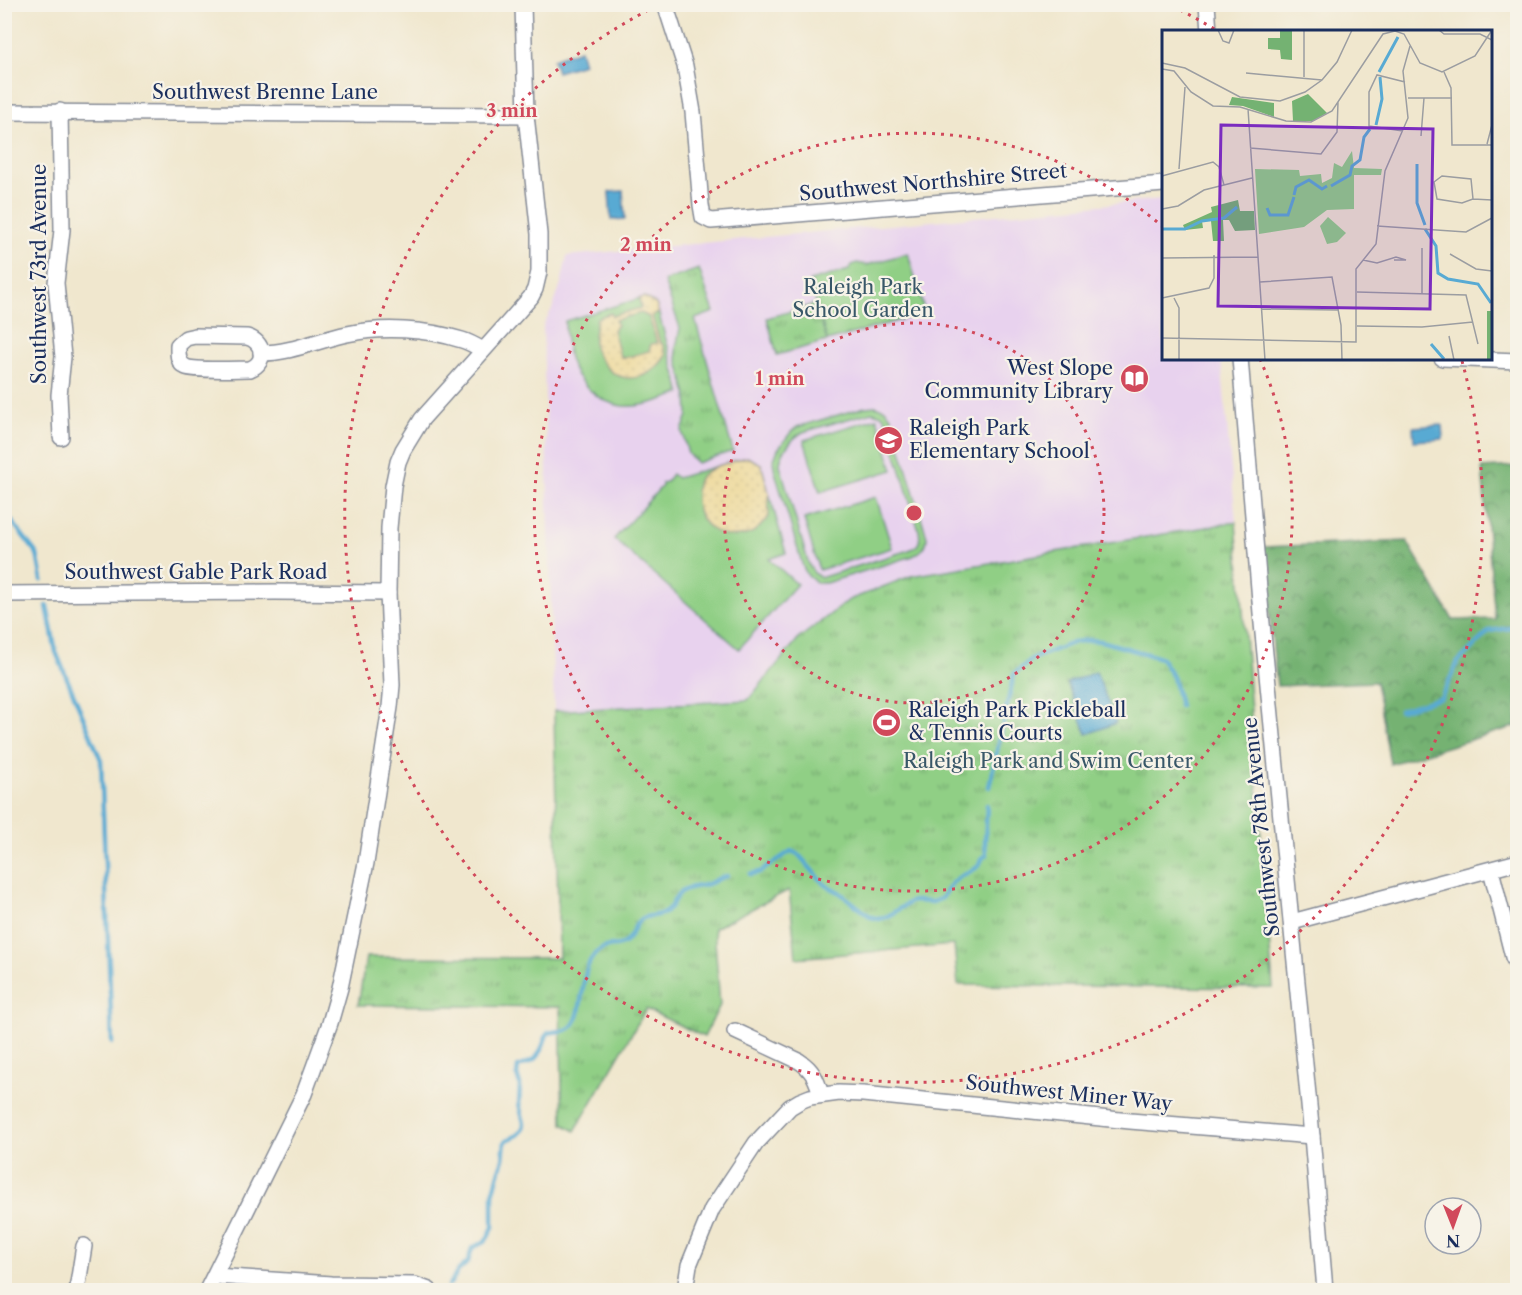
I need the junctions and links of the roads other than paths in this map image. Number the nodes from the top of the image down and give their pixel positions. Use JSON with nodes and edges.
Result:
{"nodes":[{"id":1,"x":523,"y":4,"type":"edge"},
{"id":2,"x":665,"y":4,"type":"edge"},
{"id":3,"x":1207,"y":4,"type":"edge"},
{"id":4,"x":1209,"y":30,"type":"edge"},
{"id":5,"x":60,"y":111,"type":"junction"},
{"id":6,"x":4,"y":112,"type":"edge"},
{"id":7,"x":526,"y":115,"type":"junction"},
{"id":8,"x":1162,"y":184,"type":"edge"},
{"id":9,"x":483,"y":350,"type":"junction"},
{"id":10,"x":261,"y":353,"type":"junction"},
{"id":11,"x":1240,"y":360,"type":"edge"},
{"id":12,"x":1492,"y":360,"type":"edge"},
{"id":13,"x":1518,"y":361,"type":"edge"},
{"id":14,"x":60,"y":437,"type":"dead end"},
{"id":15,"x":388,"y":593,"type":"junction"},
{"id":16,"x":4,"y":594,"type":"edge"},
{"id":17,"x":1518,"y":862,"type":"edge"},
{"id":18,"x":1491,"y":870,"type":"junction"},
{"id":19,"x":1292,"y":922,"type":"junction"},
{"id":20,"x":1518,"y":967,"type":"edge"},
{"id":21,"x":735,"y":1031,"type":"dead end"},
{"id":22,"x":821,"y":1095,"type":"junction"},
{"id":23,"x":1312,"y":1136,"type":"junction"},
{"id":24,"x":84,"y":1246,"type":"dead end"},
{"id":25,"x":215,"y":1276,"type":"junction"},
{"id":26,"x":77,"y":1290,"type":"edge"},
{"id":27,"x":207,"y":1290,"type":"edge"},
{"id":28,"x":429,"y":1290,"type":"edge"},
{"id":29,"x":685,"y":1290,"type":"edge"},
{"id":30,"x":1325,"y":1290,"type":"edge"}],
"edges":[{"from":1,"to":7,"type":"street"},
{"from":2,"to":8,"type":"street","name":"Southwest Northshire Street"},
{"from":3,"to":4,"type":"street"},
{"from":5,"to":6,"type":"street","name":"Southwest Brenne Lane"},
{"from":5,"to":7,"type":"street","name":"Southwest Brenne Lane"},
{"from":5,"to":14,"type":"street","name":"Southwest 73rd Avenue"},
{"from":7,"to":9,"type":"street"},
{"from":9,"to":10,"type":"street"},
{"from":9,"to":15,"type":"street"},
{"from":10,"to":10,"type":"street"},
{"from":11,"to":19,"type":"street","name":"Southwest 78th Avenue"},
{"from":12,"to":13,"type":"street"},
{"from":15,"to":16,"type":"street","name":"Southwest Gable Park Road"},
{"from":15,"to":25,"type":"street"},
{"from":17,"to":18,"type":"street"},
{"from":18,"to":19,"type":"street"},
{"from":18,"to":20,"type":"street"},
{"from":19,"to":23,"type":"street","name":"Southwest 78th Avenue"},
{"from":21,"to":22,"type":"street"},
{"from":22,"to":23,"type":"street","name":"Southwest Miner Way"},
{"from":22,"to":29,"type":"street","name":"Southwest Miner Way"},
{"from":23,"to":30,"type":"street","name":"Southwest 78th Avenue"},
{"from":24,"to":26,"type":"street"},
{"from":25,"to":27,"type":"street"},
{"from":25,"to":28,"type":"street"}]}
